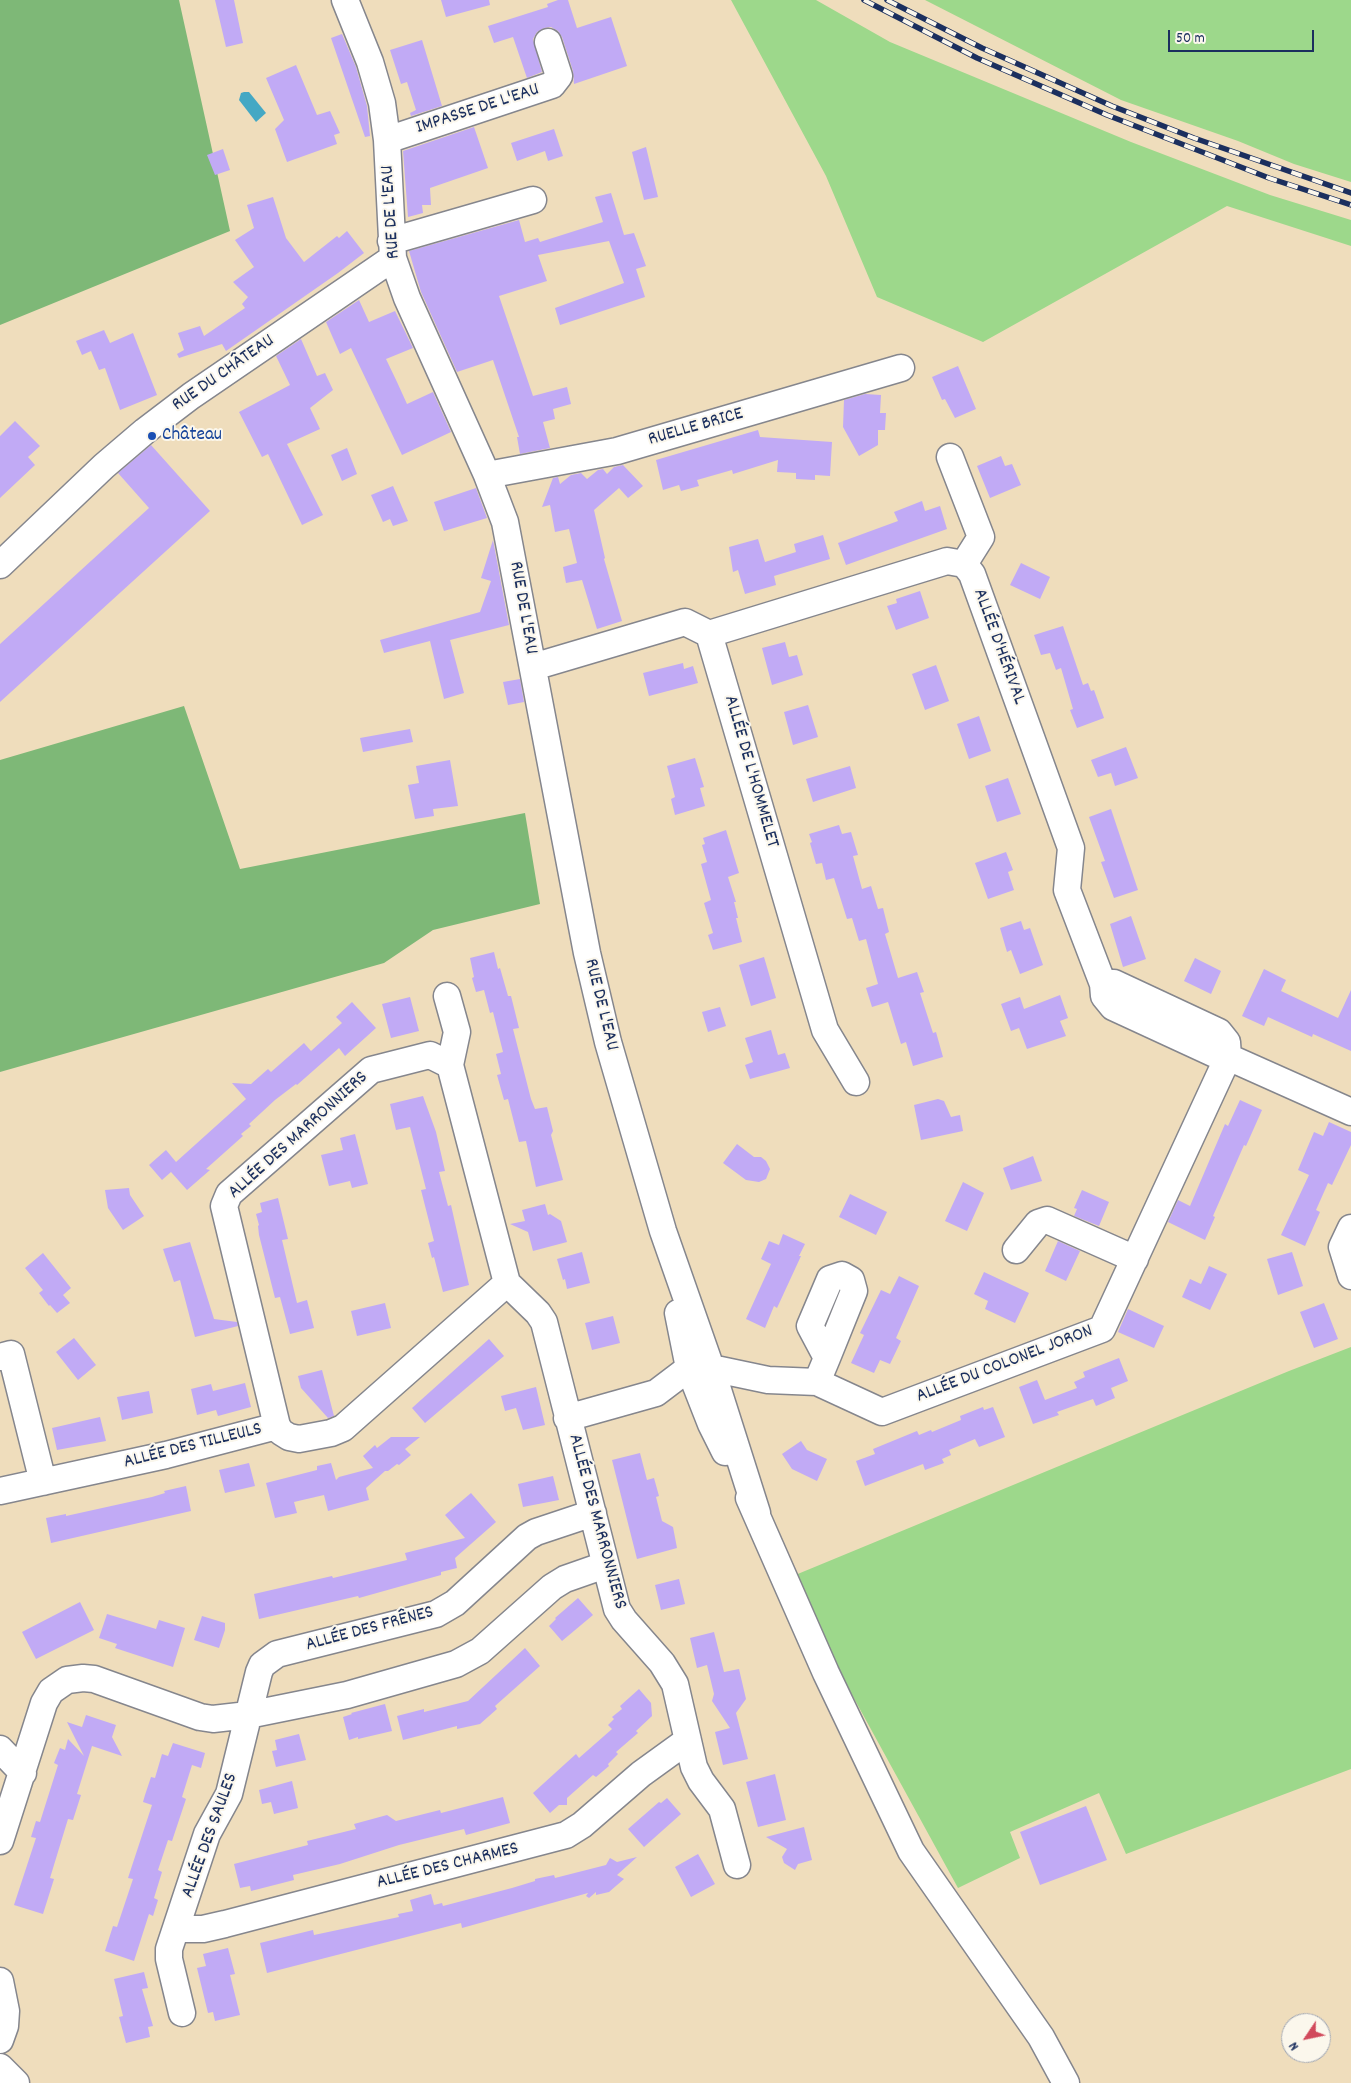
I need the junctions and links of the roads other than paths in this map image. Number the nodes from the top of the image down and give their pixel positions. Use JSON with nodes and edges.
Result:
{"nodes":[{"id":1,"x":345,"y":0,"type":"edge"},
{"id":2,"x":548,"y":42,"type":"dead end"},
{"id":3,"x":387,"y":140,"type":"junction"},
{"id":4,"x":533,"y":200,"type":"dead end"},
{"id":5,"x":392,"y":249,"type":"junction"},
{"id":6,"x":901,"y":368,"type":"dead end"},
{"id":7,"x":950,"y":457,"type":"dead end"},
{"id":8,"x":487,"y":475,"type":"junction"},
{"id":9,"x":964,"y":564,"type":"junction"},
{"id":10,"x":0,"y":565,"type":"edge"},
{"id":11,"x":709,"y":634,"type":"junction"},
{"id":12,"x":533,"y":667,"type":"junction"},
{"id":13,"x":447,"y":996,"type":"dead end"},
{"id":14,"x":1228,"y":1057,"type":"junction"},
{"id":15,"x":450,"y":1065,"type":"junction"},
{"id":16,"x":856,"y":1082,"type":"dead end"},
{"id":17,"x":1351,"y":1112,"type":"edge"},
{"id":18,"x":1351,"y":1228,"type":"edge"},
{"id":19,"x":1016,"y":1250,"type":"dead end"},
{"id":20,"x":1135,"y":1259,"type":"junction"},
{"id":21,"x":1351,"y":1276,"type":"edge"},
{"id":22,"x":507,"y":1283,"type":"junction"},
{"id":23,"x":0,"y":1357,"type":"edge"},
{"id":24,"x":827,"y":1358,"type":"dead end"},
{"id":25,"x":700,"y":1368,"type":"junction"},
{"id":26,"x":768,"y":1380,"type":"junction"},
{"id":27,"x":817,"y":1382,"type":"junction"},
{"id":28,"x":656,"y":1393,"type":"junction"},
{"id":29,"x":710,"y":1396,"type":"junction"},
{"id":30,"x":567,"y":1418,"type":"junction"},
{"id":31,"x":277,"y":1426,"type":"junction"},
{"id":32,"x":44,"y":1482,"type":"junction"},
{"id":33,"x":0,"y":1491,"type":"edge"},
{"id":34,"x":592,"y":1513,"type":"junction"},
{"id":35,"x":605,"y":1565,"type":"junction"},
{"id":36,"x":248,"y":1715,"type":"junction"},
{"id":37,"x":688,"y":1740,"type":"junction"},
{"id":38,"x":0,"y":1749,"type":"edge"},
{"id":39,"x":23,"y":1773,"type":"junction"},
{"id":40,"x":0,"y":1841,"type":"edge"},
{"id":41,"x":737,"y":1866,"type":"dead end"},
{"id":42,"x":177,"y":1929,"type":"junction"},
{"id":43,"x":0,"y":1981,"type":"edge"},
{"id":44,"x":182,"y":2013,"type":"dead end"},
{"id":45,"x":0,"y":2040,"type":"edge"},
{"id":46,"x":1066,"y":2083,"type":"edge"}],
"edges":[{"from":1,"to":3,"type":"street","name":"RUE DE L'EAU"},
{"from":2,"to":3,"type":"street","name":"IMPASSE DE L'EAU"},
{"from":3,"to":5,"type":"street","name":"RUE DE L'EAU"},
{"from":4,"to":5,"type":"street","name":"RUE DU CHÂTEAU"},
{"from":5,"to":8,"type":"street","name":"RUE DE L'EAU"},
{"from":5,"to":10,"type":"street","name":"RUE DU CHÂTEAU"},
{"from":6,"to":8,"type":"street","name":"RUELLE BRICE"},
{"from":7,"to":9,"type":"street"},
{"from":8,"to":12,"type":"street","name":"RUE DE L'EAU"},
{"from":9,"to":11,"type":"street"},
{"from":9,"to":14,"type":"street","name":"ALLÉE D'HÉRIVAL"},
{"from":11,"to":12,"type":"street"},
{"from":11,"to":16,"type":"street","name":"ALLÉE DE L'HOMMELET"},
{"from":12,"to":25,"type":"street","name":"RUE DE L'EAU"},
{"from":13,"to":15,"type":"street"},
{"from":14,"to":17,"type":"street","name":"ALLÉE D'HÉRIVAL"},
{"from":14,"to":20,"type":"street","name":"ALLÉE DU COLONEL JORON"},
{"from":15,"to":22,"type":"street"},
{"from":15,"to":31,"type":"street","name":"ALLÉE DES MARRONNIERS"},
{"from":18,"to":21,"type":"street"},
{"from":19,"to":20,"type":"street"},
{"from":20,"to":27,"type":"street","name":"ALLÉE DU COLONEL JORON"},
{"from":22,"to":30,"type":"street","name":"ALLÉE DES MARRONNIERS"},
{"from":22,"to":31,"type":"street","name":"ALLÉE DES TILLEULS"},
{"from":23,"to":32,"type":"street"},
{"from":24,"to":27,"type":"street"},
{"from":25,"to":26,"type":"street","name":"ALLÉE DU COLONEL JORON"},
{"from":25,"to":28,"type":"street","name":"ALLÉE DES MARRONNIERS"},
{"from":25,"to":29,"type":"street","name":"RUE DE L'EAU"},
{"from":26,"to":27,"type":"street","name":"ALLÉE DU COLONEL JORON"},
{"from":26,"to":29,"type":"street","name":"ALLÉE DU COLONEL JORON"},
{"from":28,"to":29,"type":"street","name":"ALLÉE DES MARRONNIERS"},
{"from":28,"to":30,"type":"street","name":"ALLÉE DES MARRONNIERS"},
{"from":29,"to":46,"type":"street","name":"RUE DE L'EAU"},
{"from":30,"to":34,"type":"street","name":"ALLÉE DES MARRONNIERS"},
{"from":31,"to":32,"type":"street","name":"ALLÉE DES TILLEULS"},
{"from":32,"to":33,"type":"street","name":"ALLÉE DES TILLEULS"},
{"from":34,"to":35,"type":"street","name":"ALLÉE DES MARRONNIERS"},
{"from":34,"to":36,"type":"street","name":"ALLÉE DES FRÊNES"},
{"from":35,"to":36,"type":"street"},
{"from":35,"to":37,"type":"street","name":"ALLÉE DES MARRONNIERS"},
{"from":36,"to":39,"type":"street"},
{"from":36,"to":42,"type":"street","name":"ALLÉE DES SAULES"},
{"from":37,"to":41,"type":"street","name":"ALLÉE DES MARRONNIERS"},
{"from":37,"to":42,"type":"street","name":"ALLÉE DES CHARMES"},
{"from":38,"to":39,"type":"street"},
{"from":39,"to":40,"type":"street"},
{"from":42,"to":44,"type":"street","name":"ALLÉE DES SAULES"},
{"from":43,"to":45,"type":"street"}]}
